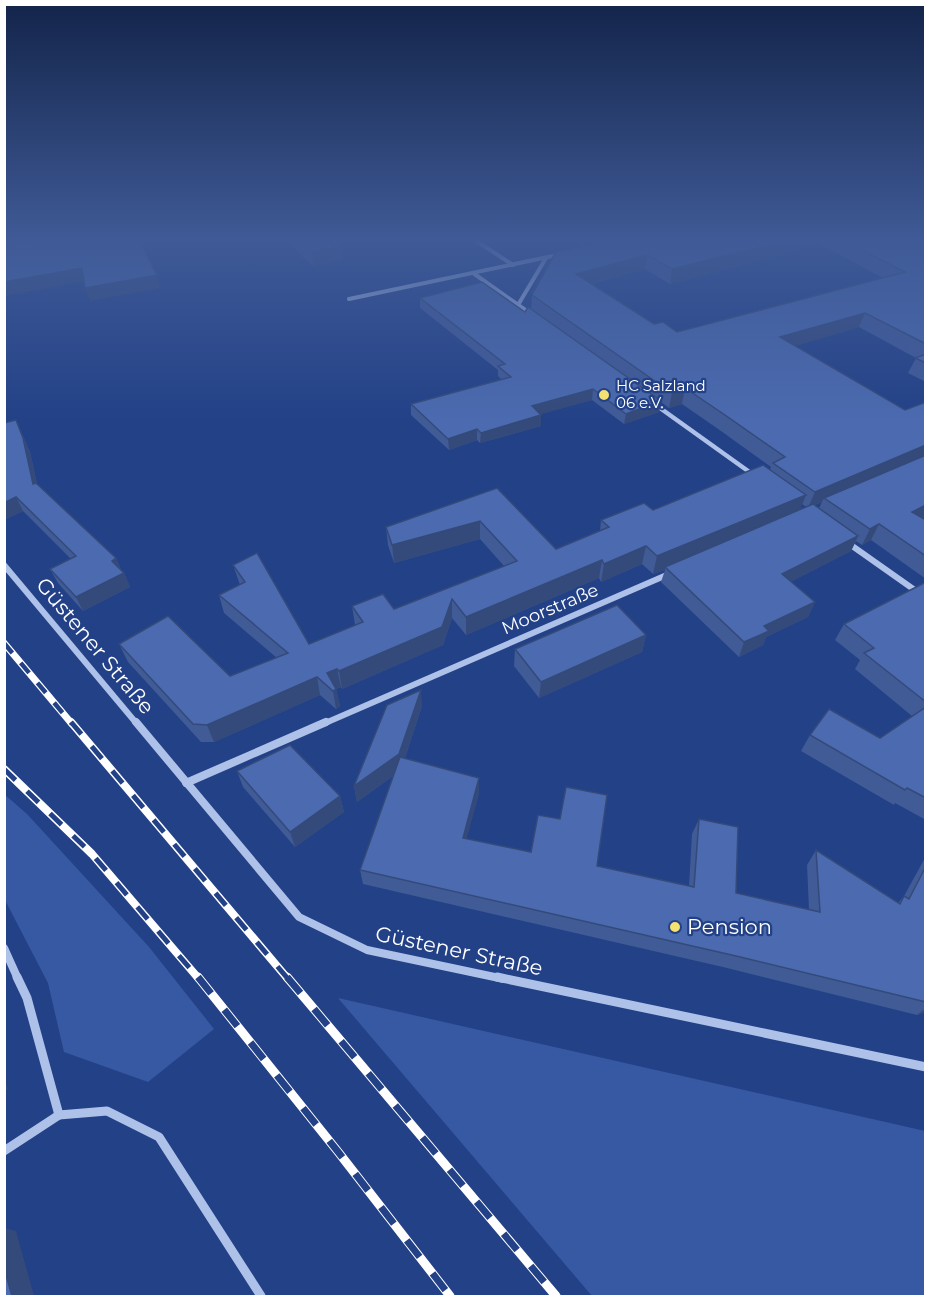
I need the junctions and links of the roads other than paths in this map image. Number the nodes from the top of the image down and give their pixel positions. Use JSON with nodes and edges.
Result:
{"nodes":[{"id":1,"x":509,"y":299,"type":"edge"},
{"id":2,"x":522,"y":299,"type":"edge"},
{"id":3,"x":518,"y":305,"type":"junction"},
{"id":4,"x":537,"y":319,"type":"edge"},
{"id":5,"x":643,"y":395,"type":"edge"},
{"id":6,"x":759,"y":479,"type":"edge"},
{"id":7,"x":844,"y":540,"type":"edge"},
{"id":8,"x":4,"y":565,"type":"edge"},
{"id":9,"x":677,"y":570,"type":"edge"},
{"id":10,"x":926,"y":598,"type":"edge"},
{"id":11,"x":186,"y":783,"type":"junction"},
{"id":12,"x":4,"y":948,"type":"edge"},
{"id":13,"x":926,"y":1067,"type":"edge"},
{"id":14,"x":58,"y":1115,"type":"junction"},
{"id":15,"x":4,"y":1151,"type":"edge"},
{"id":16,"x":261,"y":1296,"type":"edge"}],
"edges":[{"from":1,"to":3,"type":"street"},
{"from":2,"to":3,"type":"street"},
{"from":3,"to":4,"type":"street"},
{"from":5,"to":6,"type":"street"},
{"from":7,"to":10,"type":"street"},
{"from":8,"to":11,"type":"street","name":"Güstener Straße"},
{"from":9,"to":11,"type":"street","name":"Moorstraße"},
{"from":11,"to":13,"type":"street","name":"Güstener Straße"},
{"from":12,"to":14,"type":"street"},
{"from":14,"to":15,"type":"street"},
{"from":14,"to":16,"type":"street"}]}
